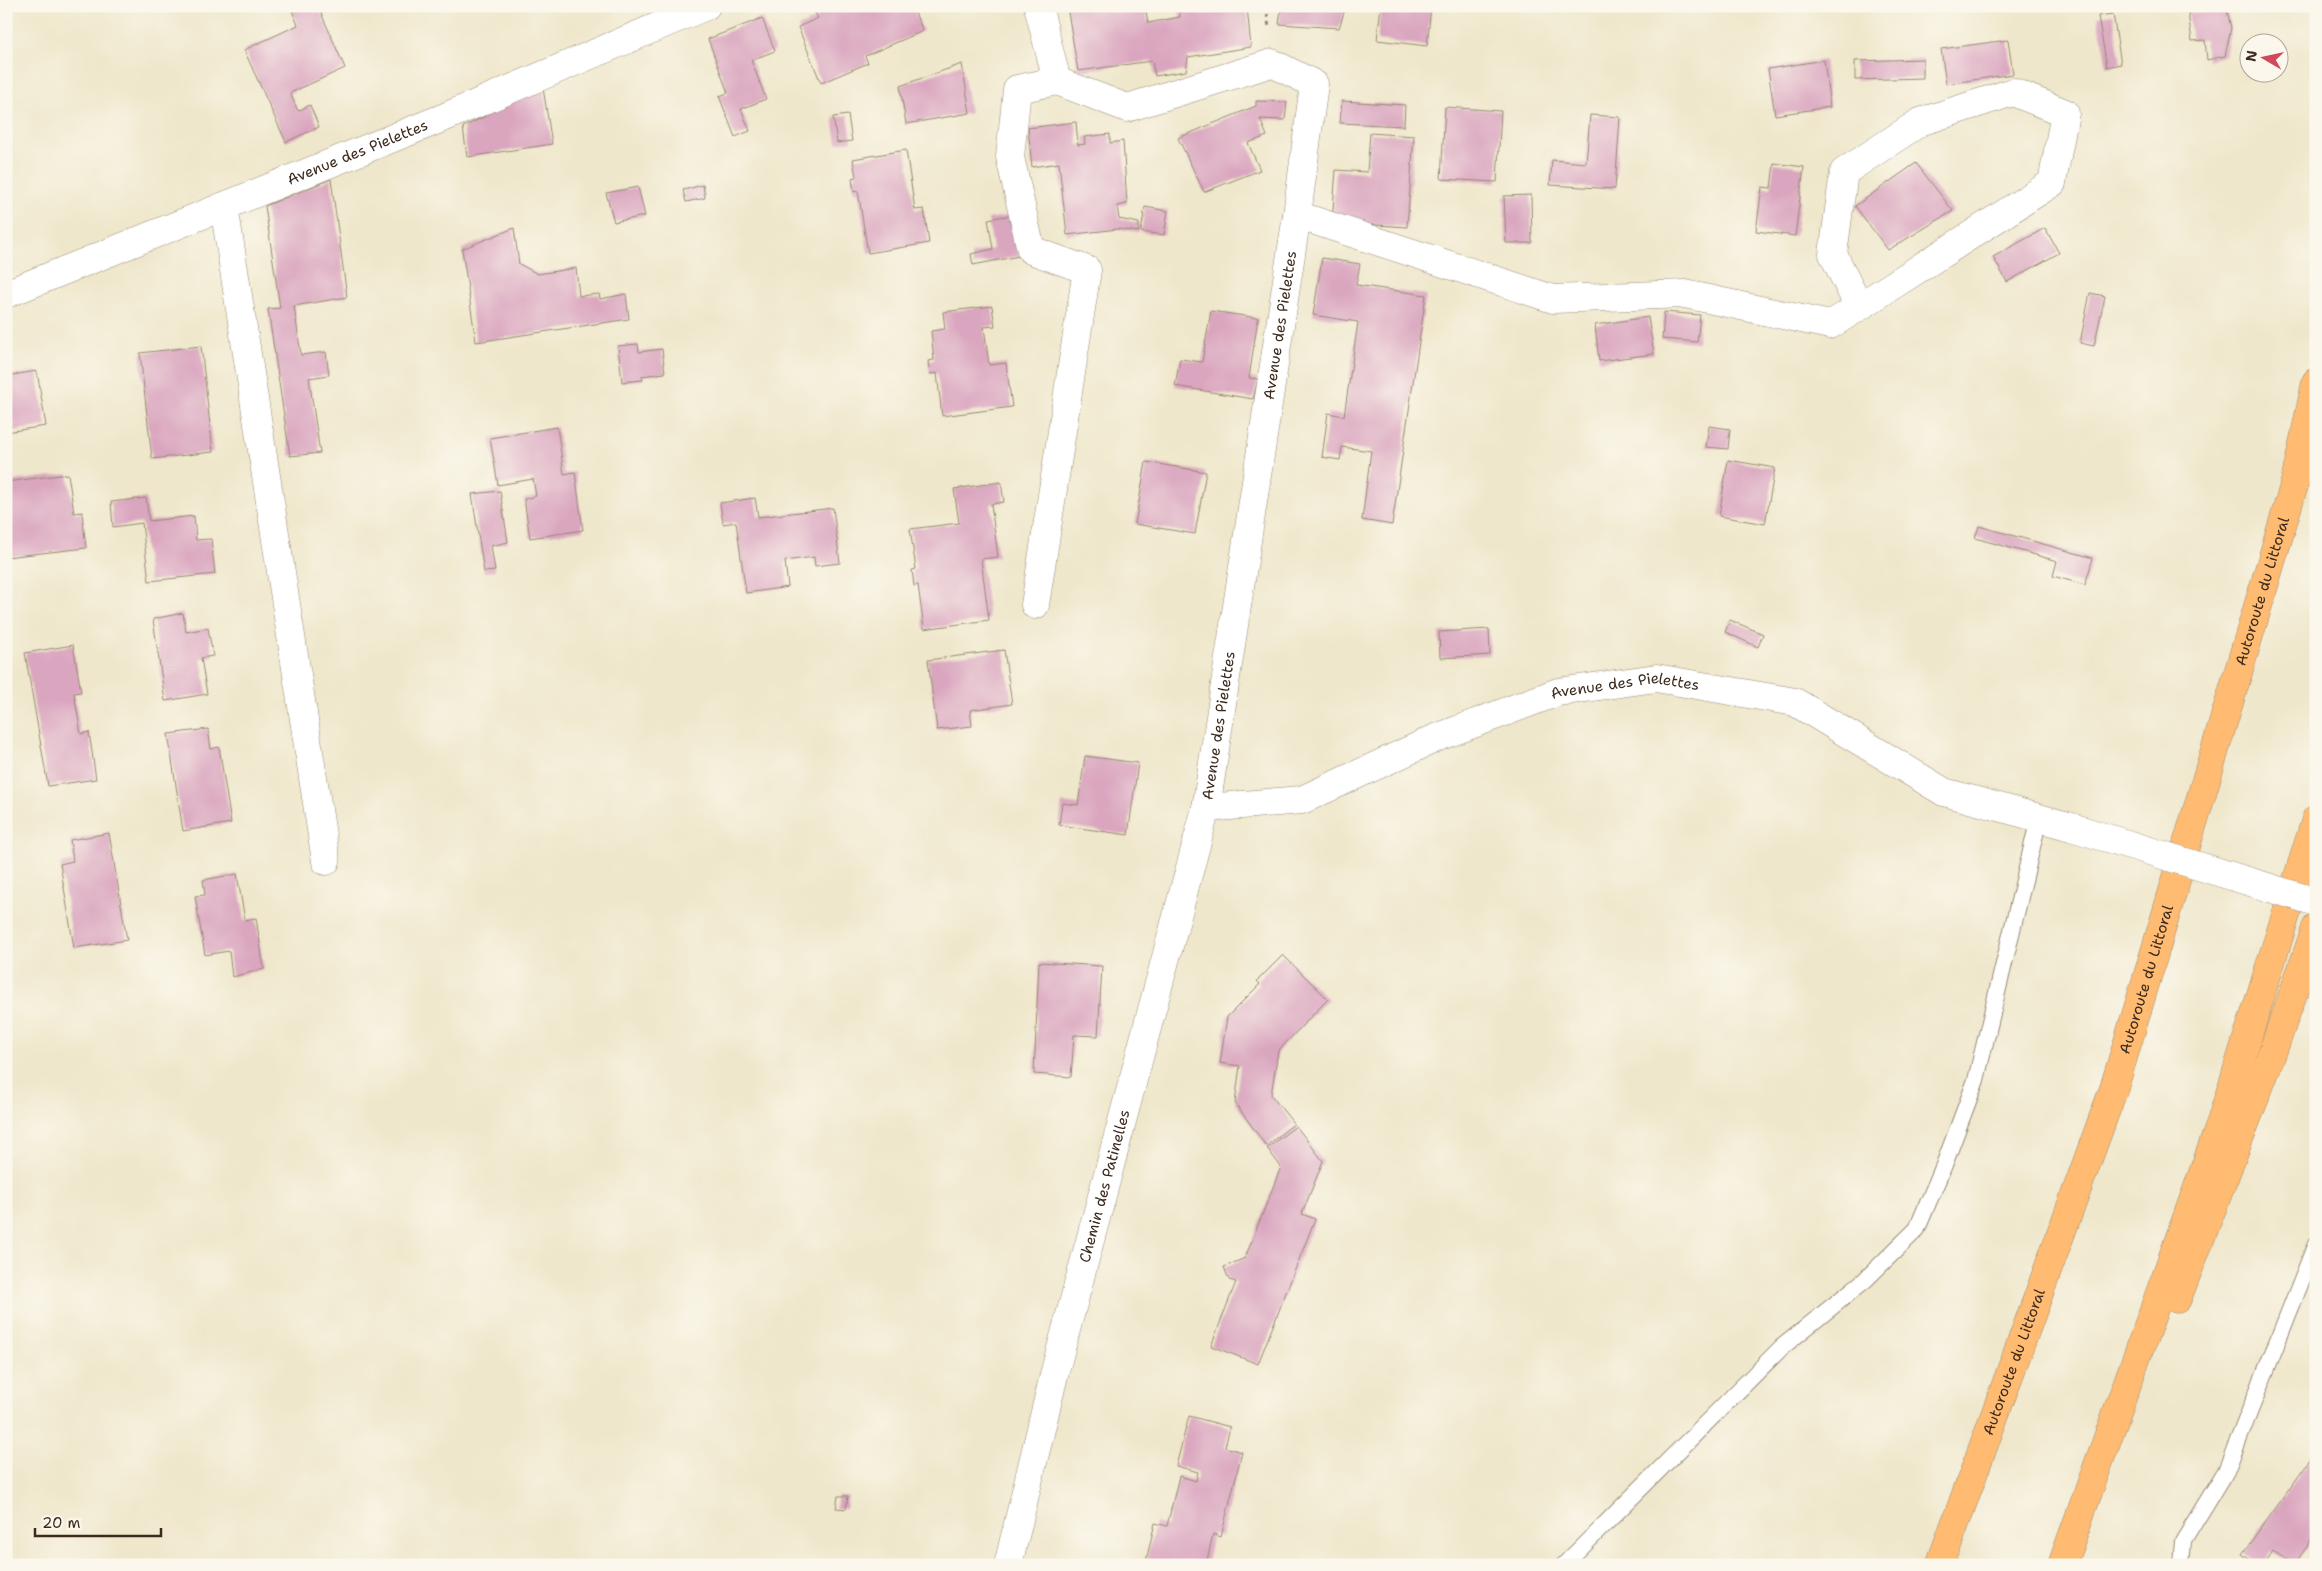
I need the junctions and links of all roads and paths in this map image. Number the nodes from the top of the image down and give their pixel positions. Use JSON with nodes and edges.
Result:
{"nodes":[{"id":1,"x":706,"y":6,"type":"edge"},
{"id":2,"x":1038,"y":6,"type":"edge"},
{"id":3,"x":1057,"y":81,"type":"junction"},
{"id":4,"x":224,"y":206,"type":"junction"},
{"id":5,"x":1297,"y":215,"type":"junction"},
{"id":6,"x":6,"y":294,"type":"edge"},
{"id":7,"x":1859,"y":307,"type":"junction"},
{"id":8,"x":2316,"y":382,"type":"edge"},
{"id":9,"x":1035,"y":605,"type":"dead end"},
{"id":10,"x":1206,"y":808,"type":"junction"},
{"id":11,"x":2039,"y":818,"type":"junction"},
{"id":12,"x":2316,"y":819,"type":"edge"},
{"id":13,"x":326,"y":861,"type":"dead end"},
{"id":14,"x":2316,"y":902,"type":"edge"},
{"id":15,"x":2316,"y":928,"type":"edge"},
{"id":16,"x":2316,"y":1244,"type":"edge"},
{"id":17,"x":1008,"y":1565,"type":"edge"},
{"id":18,"x":1564,"y":1565,"type":"edge"},
{"id":19,"x":1940,"y":1565,"type":"edge"},
{"id":20,"x":2062,"y":1565,"type":"edge"},
{"id":21,"x":2069,"y":1565,"type":"edge"},
{"id":22,"x":2180,"y":1565,"type":"edge"}],
"edges":[{"from":1,"to":4,"type":"street","name":"Avenue des Pielettes"},
{"from":2,"to":3,"type":"street"},
{"from":3,"to":5,"type":"street","name":"Avenue des Pielettes"},
{"from":3,"to":9,"type":"street"},
{"from":4,"to":6,"type":"street","name":"Avenue des Pielettes"},
{"from":4,"to":13,"type":"street"},
{"from":5,"to":7,"type":"street"},
{"from":5,"to":10,"type":"street","name":"Avenue des Pielettes"},
{"from":7,"to":7,"type":"street"},
{"from":8,"to":19,"type":"highway","name":"Autoroute du Littoral"},
{"from":10,"to":11,"type":"street","name":"Avenue des Pielettes"},
{"from":10,"to":17,"type":"street","name":"Chemin des Patinelles"},
{"from":11,"to":14,"type":"street","name":"Avenue des Pielettes","bridge":true},
{"from":11,"to":18,"type":"lane"},
{"from":12,"to":20,"type":"highway"},
{"from":15,"to":21,"type":"highway"},
{"from":16,"to":22,"type":"lane"}]}
